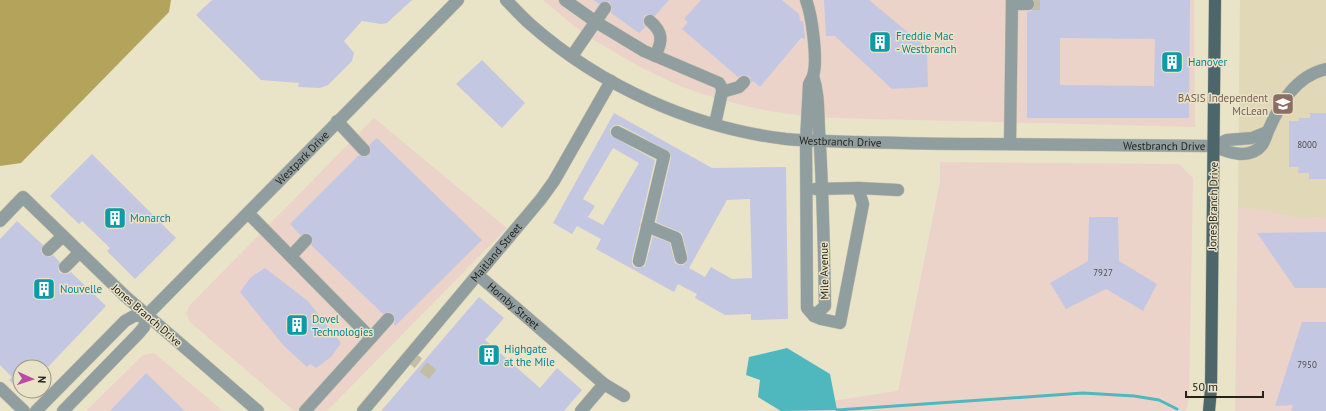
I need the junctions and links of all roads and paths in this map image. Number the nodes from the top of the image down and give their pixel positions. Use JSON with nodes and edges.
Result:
{"nodes":[{"id":1,"x":458,"y":0,"type":"edge"},
{"id":2,"x":506,"y":0,"type":"edge"},
{"id":3,"x":565,"y":0,"type":"edge"},
{"id":4,"x":806,"y":0,"type":"edge"},
{"id":5,"x":1215,"y":0,"type":"edge"},
{"id":6,"x":1012,"y":2,"type":"edge"},
{"id":7,"x":1028,"y":4,"type":"dead end"},
{"id":8,"x":605,"y":8,"type":"dead end"},
{"id":9,"x":650,"y":21,"type":"dead end"},
{"id":10,"x":596,"y":22,"type":"junction"},
{"id":11,"x":572,"y":56,"type":"junction"},
{"id":12,"x":655,"y":56,"type":"junction"},
{"id":13,"x":1326,"y":69,"type":"edge"},
{"id":14,"x":813,"y":76,"type":"junction"},
{"id":15,"x":611,"y":81,"type":"junction"},
{"id":16,"x":744,"y":82,"type":"dead end"},
{"id":17,"x":722,"y":92,"type":"junction"},
{"id":18,"x":337,"y":121,"type":"junction"},
{"id":19,"x":715,"y":124,"type":"junction"},
{"id":20,"x":617,"y":132,"type":"dead end"},
{"id":21,"x":806,"y":141,"type":"junction"},
{"id":22,"x":820,"y":141,"type":"junction"},
{"id":23,"x":1010,"y":144,"type":"junction"},
{"id":24,"x":1214,"y":146,"type":"junction"},
{"id":25,"x":364,"y":150,"type":"dead end"},
{"id":26,"x":858,"y":188,"type":"junction"},
{"id":27,"x":822,"y":189,"type":"junction"},
{"id":28,"x":806,"y":190,"type":"junction"},
{"id":29,"x":898,"y":190,"type":"dead end"},
{"id":30,"x":248,"y":213,"type":"junction"},
{"id":31,"x":0,"y":221,"type":"edge"},
{"id":32,"x":647,"y":226,"type":"junction"},
{"id":33,"x":63,"y":236,"type":"junction"},
{"id":34,"x":306,"y":240,"type":"dead end"},
{"id":35,"x":48,"y":250,"type":"dead end"},
{"id":36,"x":80,"y":253,"type":"junction"},
{"id":37,"x":291,"y":256,"type":"junction"},
{"id":38,"x":681,"y":258,"type":"dead end"},
{"id":39,"x":639,"y":261,"type":"dead end"},
{"id":40,"x":65,"y":267,"type":"dead end"},
{"id":41,"x":478,"y":275,"type":"junction"},
{"id":42,"x":147,"y":315,"type":"junction"},
{"id":43,"x":814,"y":316,"type":"junction"},
{"id":44,"x":388,"y":319,"type":"dead end"},
{"id":45,"x":371,"y":338,"type":"junction"},
{"id":46,"x":604,"y":384,"type":"junction"},
{"id":47,"x":0,"y":388,"type":"edge"},
{"id":48,"x":624,"y":396,"type":"dead end"},
{"id":49,"x":24,"y":411,"type":"edge"},
{"id":50,"x":36,"y":411,"type":"edge"},
{"id":51,"x":63,"y":411,"type":"edge"},
{"id":52,"x":258,"y":411,"type":"edge"},
{"id":53,"x":304,"y":411,"type":"edge"},
{"id":54,"x":363,"y":411,"type":"edge"},
{"id":55,"x":581,"y":411,"type":"edge"},
{"id":56,"x":1209,"y":411,"type":"edge"}],
"edges":[{"from":1,"to":18,"type":"street","name":"Westpark Drive"},
{"from":2,"to":11,"type":"street","name":"Westbranch Drive"},
{"from":3,"to":10,"type":"street"},
{"from":4,"to":14,"type":"street"},
{"from":5,"to":24,"type":"main road","name":"Jones Branch Drive"},
{"from":6,"to":7,"type":"street"},
{"from":6,"to":23,"type":"street"},
{"from":8,"to":10,"type":"street"},
{"from":9,"to":12,"type":"street"},
{"from":10,"to":11,"type":"street"},
{"from":10,"to":12,"type":"street"},
{"from":11,"to":15,"type":"street","name":"Westbranch Drive"},
{"from":12,"to":17,"type":"street"},
{"from":13,"to":24,"type":"street","name":"Westbranch Drive"},
{"from":14,"to":21,"type":"street","name":"Mile Avenue"},
{"from":14,"to":22,"type":"street","name":"Mile Avenue"},
{"from":15,"to":19,"type":"street","name":"Westbranch Drive"},
{"from":15,"to":41,"type":"street","name":"Maitland Street"},
{"from":16,"to":17,"type":"street"},
{"from":17,"to":19,"type":"street"},
{"from":18,"to":25,"type":"street"},
{"from":18,"to":30,"type":"street","name":"Westpark Drive"},
{"from":19,"to":21,"type":"street","name":"Westbranch Drive"},
{"from":20,"to":32,"type":"street"},
{"from":21,"to":22,"type":"street","name":"Westbranch Drive"},
{"from":21,"to":28,"type":"street","name":"Mile Avenue"},
{"from":22,"to":23,"type":"street","name":"Westbranch Drive"},
{"from":22,"to":27,"type":"street","name":"Mile Avenue"},
{"from":23,"to":24,"type":"street","name":"Westbranch Drive"},
{"from":24,"to":56,"type":"main road","name":"Jones Branch Drive"},
{"from":26,"to":27,"type":"street"},
{"from":26,"to":29,"type":"street"},
{"from":26,"to":43,"type":"street"},
{"from":27,"to":28,"type":"street"},
{"from":27,"to":43,"type":"street","name":"Mile Avenue"},
{"from":28,"to":43,"type":"street","name":"Mile Avenue"},
{"from":30,"to":37,"type":"street"},
{"from":30,"to":42,"type":"street","name":"Westpark Drive"},
{"from":31,"to":33,"type":"street","name":"Jones Branch Drive"},
{"from":32,"to":38,"type":"street"},
{"from":32,"to":39,"type":"street"},
{"from":33,"to":35,"type":"street"},
{"from":33,"to":36,"type":"street","name":"Jones Branch Drive"},
{"from":34,"to":37,"type":"street"},
{"from":36,"to":40,"type":"street"},
{"from":36,"to":42,"type":"street","name":"Jones Branch Drive"},
{"from":37,"to":45,"type":"street"},
{"from":41,"to":46,"type":"street","name":"Hornby Street"},
{"from":41,"to":54,"type":"street","name":"Maitland Street"},
{"from":42,"to":50,"type":"street"},
{"from":42,"to":51,"type":"street","name":"Westpark Drive"},
{"from":42,"to":52,"type":"street","name":"Jones Branch Drive"},
{"from":44,"to":45,"type":"street"},
{"from":45,"to":53,"type":"street"},
{"from":46,"to":48,"type":"street","name":"Hornby Street"},
{"from":46,"to":55,"type":"street"},
{"from":47,"to":49,"type":"street"}]}
